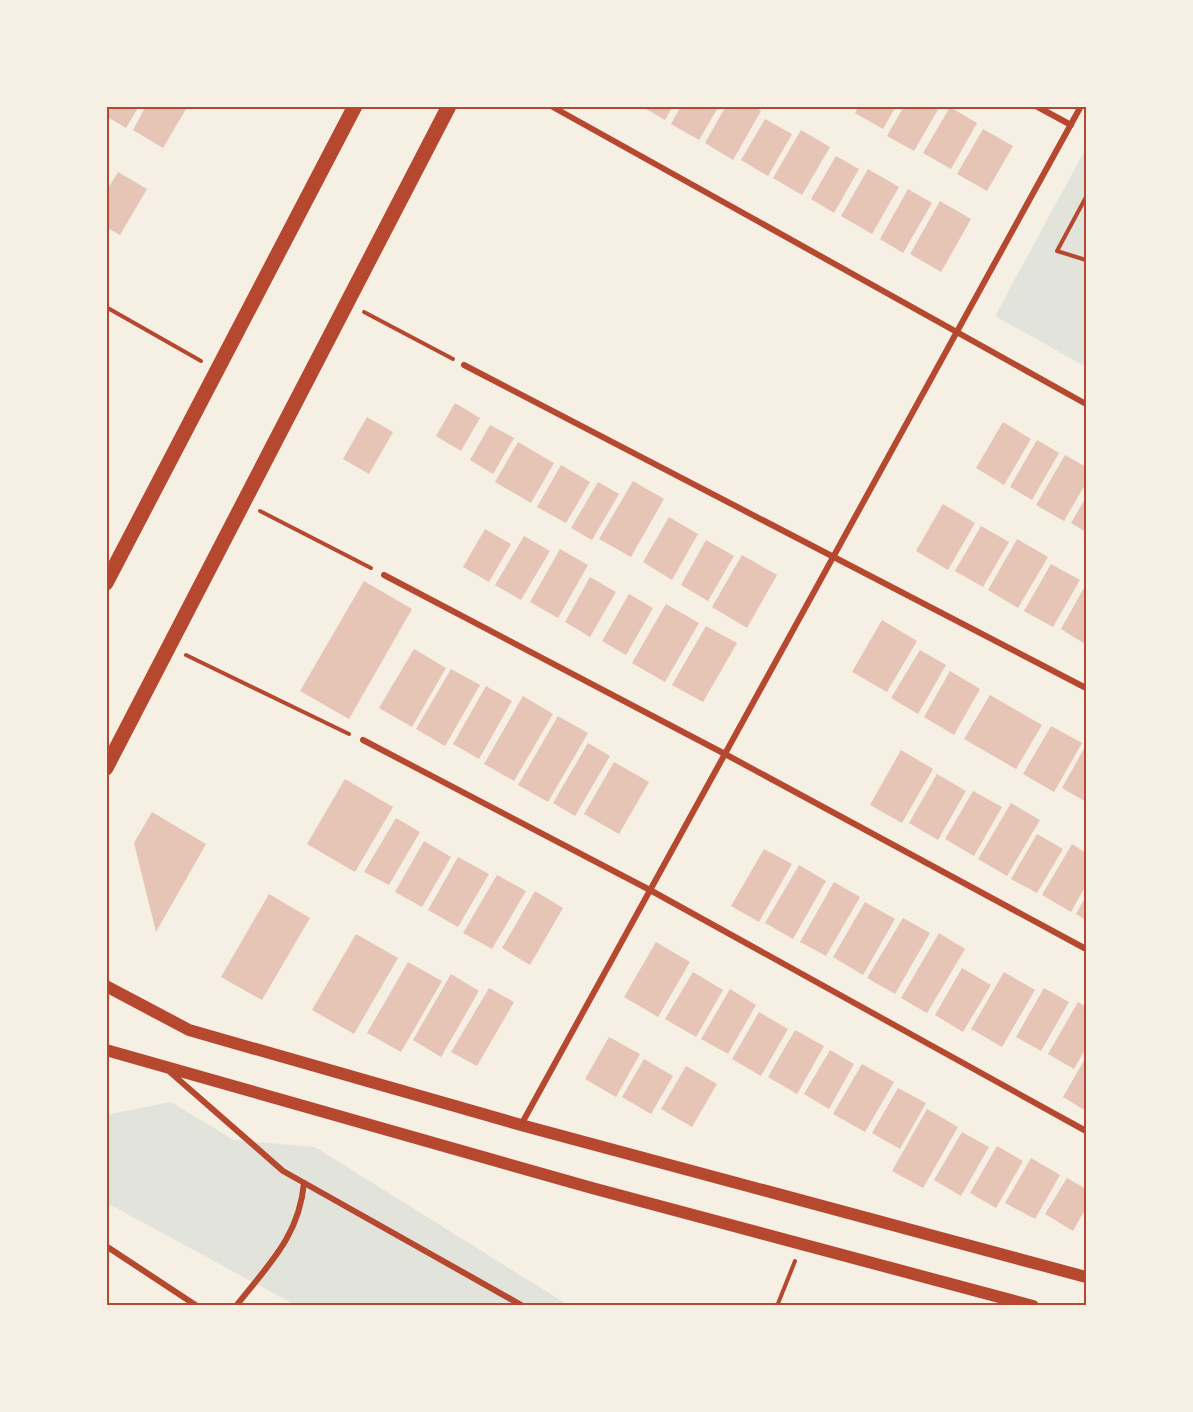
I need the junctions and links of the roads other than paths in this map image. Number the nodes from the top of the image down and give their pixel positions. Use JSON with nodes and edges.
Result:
{"nodes":[{"id":1,"x":355,"y":106,"type":"edge"},
{"id":2,"x":449,"y":106,"type":"edge"},
{"id":3,"x":551,"y":106,"type":"edge"},
{"id":4,"x":1036,"y":106,"type":"edge"},
{"id":5,"x":1081,"y":106,"type":"edge"},
{"id":6,"x":1071,"y":125,"type":"junction"},
{"id":7,"x":958,"y":330,"type":"junction"},
{"id":8,"x":464,"y":365,"type":"road end"},
{"id":9,"x":1086,"y":404,"type":"edge"},
{"id":10,"x":833,"y":558,"type":"junction"},
{"id":11,"x":384,"y":575,"type":"road end"},
{"id":12,"x":106,"y":583,"type":"edge"},
{"id":13,"x":1086,"y":688,"type":"edge"},
{"id":14,"x":363,"y":740,"type":"road end"},
{"id":15,"x":725,"y":754,"type":"junction"},
{"id":16,"x":107,"y":766,"type":"edge"},
{"id":17,"x":650,"y":890,"type":"junction"},
{"id":18,"x":1086,"y":949,"type":"edge"},
{"id":19,"x":106,"y":986,"type":"edge"},
{"id":20,"x":106,"y":1050,"type":"edge"},
{"id":21,"x":164,"y":1067,"type":"junction"},
{"id":22,"x":521,"y":1125,"type":"junction"},
{"id":23,"x":1086,"y":1131,"type":"edge"},
{"id":24,"x":304,"y":1183,"type":"junction"},
{"id":25,"x":106,"y":1246,"type":"edge"},
{"id":26,"x":1086,"y":1276,"type":"edge"},
{"id":27,"x":197,"y":1305,"type":"edge"},
{"id":28,"x":236,"y":1305,"type":"edge"},
{"id":29,"x":523,"y":1305,"type":"edge"},
{"id":30,"x":1033,"y":1305,"type":"edge"}],
"edges":[{"from":1,"to":12,"type":"main road"},
{"from":2,"to":16,"type":"main road"},
{"from":3,"to":7,"type":"street"},
{"from":4,"to":6,"type":"street"},
{"from":5,"to":6,"type":"street"},
{"from":6,"to":7,"type":"street"},
{"from":7,"to":9,"type":"street"},
{"from":7,"to":10,"type":"street"},
{"from":8,"to":10,"type":"street"},
{"from":10,"to":13,"type":"street"},
{"from":10,"to":15,"type":"street"},
{"from":11,"to":15,"type":"street"},
{"from":14,"to":17,"type":"street"},
{"from":15,"to":17,"type":"street"},
{"from":15,"to":18,"type":"street"},
{"from":17,"to":22,"type":"street"},
{"from":17,"to":23,"type":"street"},
{"from":19,"to":22,"type":"main road"},
{"from":20,"to":21,"type":"main road"},
{"from":21,"to":24,"type":"street"},
{"from":21,"to":30,"type":"main road"},
{"from":22,"to":26,"type":"main road"},
{"from":24,"to":28,"type":"street"},
{"from":24,"to":29,"type":"street"},
{"from":25,"to":27,"type":"street"}]}
